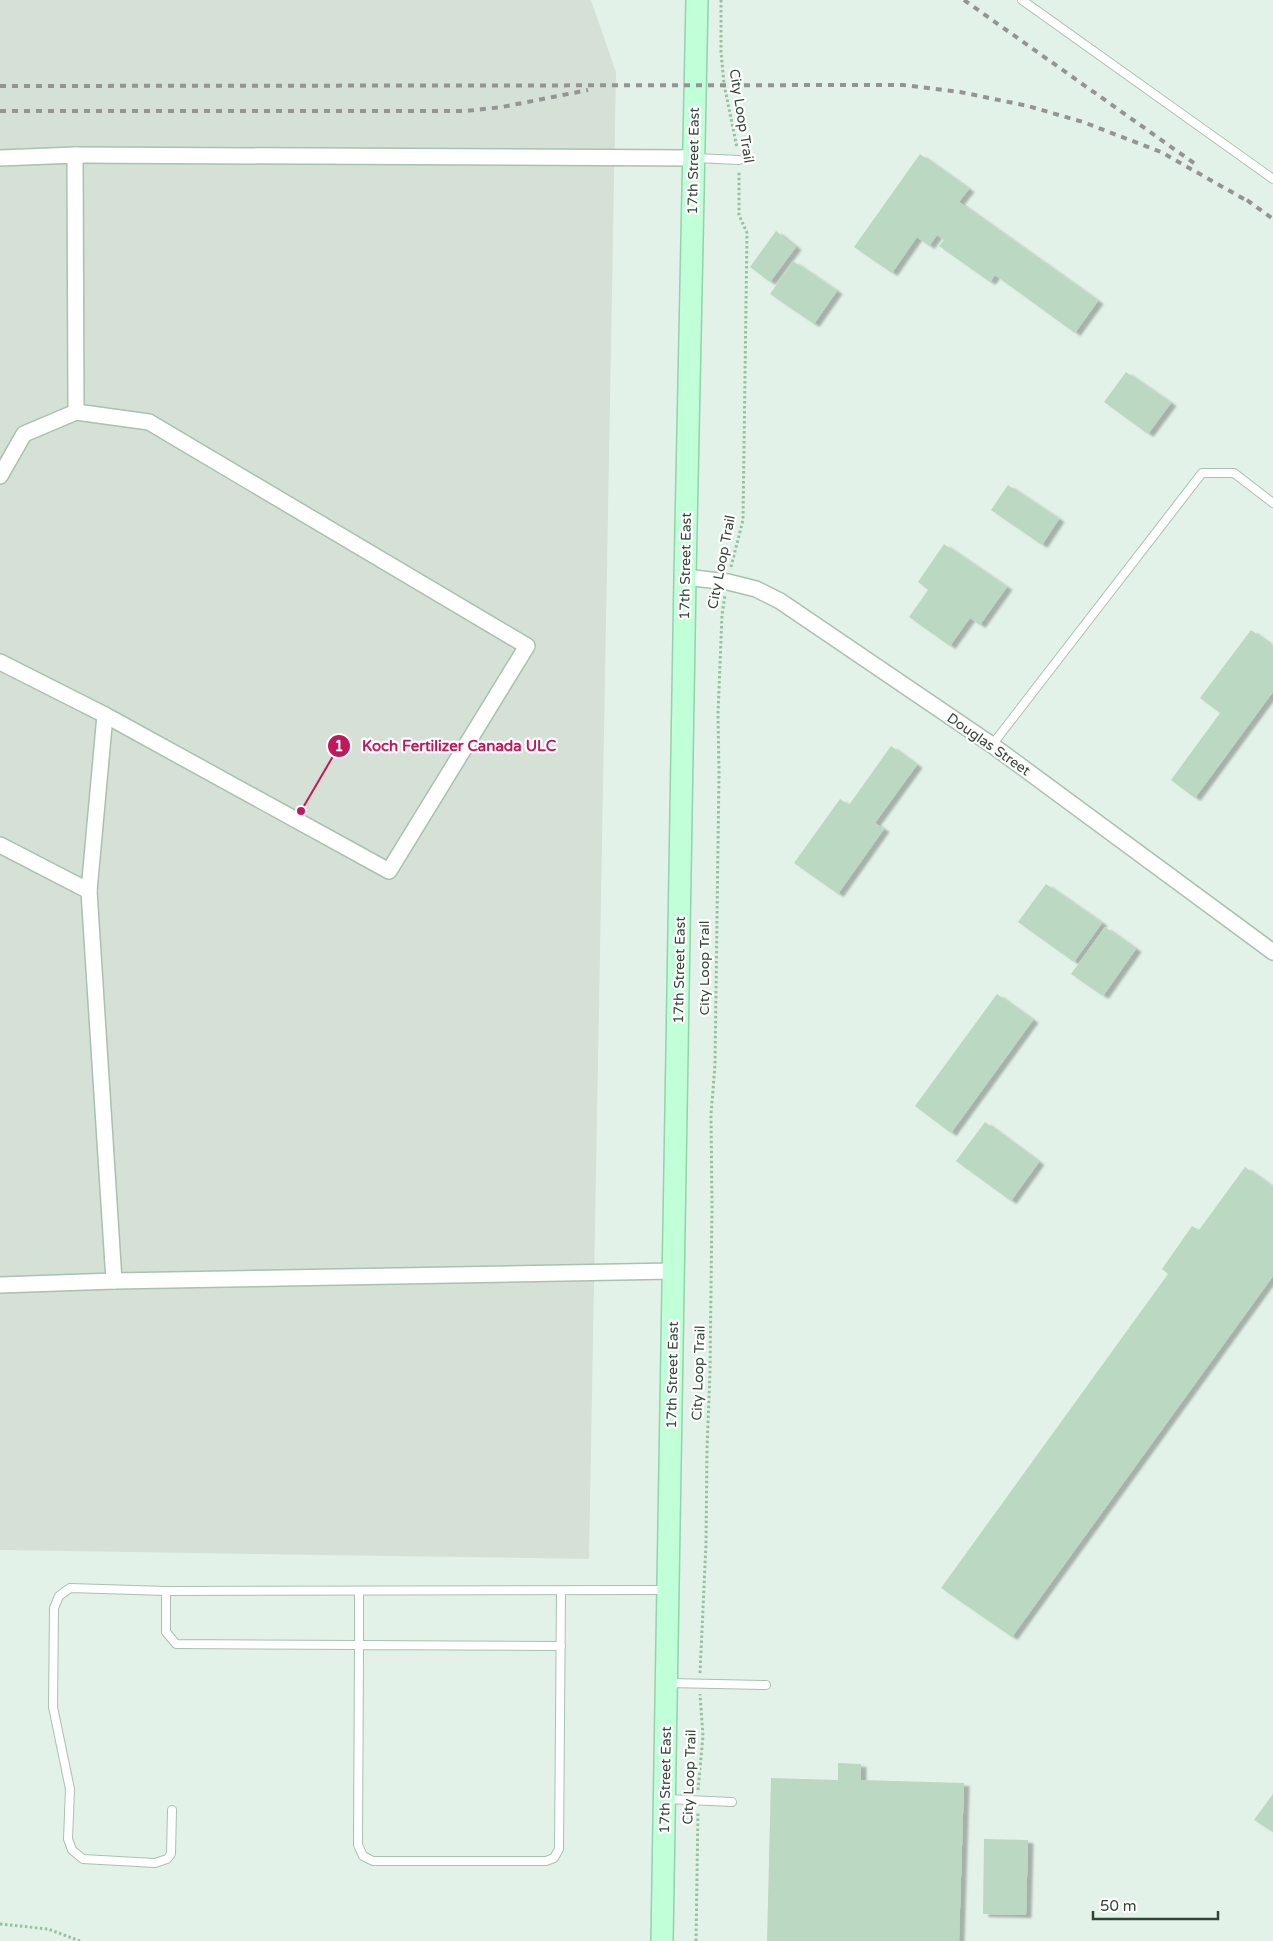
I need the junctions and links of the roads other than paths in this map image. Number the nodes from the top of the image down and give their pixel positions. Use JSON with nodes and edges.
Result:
{"nodes":[{"id":1,"x":697,"y":0,"type":"edge"},
{"id":2,"x":1022,"y":0,"type":"edge"},
{"id":3,"x":75,"y":155,"type":"junction"},
{"id":4,"x":0,"y":158,"type":"edge"},
{"id":5,"x":693,"y":158,"type":"junction"},
{"id":6,"x":739,"y":160,"type":"road end"},
{"id":7,"x":1273,"y":179,"type":"edge"},
{"id":8,"x":76,"y":412,"type":"junction"},
{"id":9,"x":0,"y":476,"type":"edge"},
{"id":10,"x":1273,"y":503,"type":"edge"},
{"id":11,"x":685,"y":578,"type":"junction"},
{"id":12,"x":0,"y":662,"type":"edge"},
{"id":13,"x":105,"y":715,"type":"junction"},
{"id":14,"x":992,"y":745,"type":"junction"},
{"id":15,"x":0,"y":845,"type":"edge"},
{"id":16,"x":89,"y":891,"type":"junction"},
{"id":17,"x":1273,"y":952,"type":"edge"},
{"id":18,"x":674,"y":1271,"type":"junction"},
{"id":19,"x":114,"y":1281,"type":"junction"},
{"id":20,"x":0,"y":1285,"type":"edge"},
{"id":21,"x":668,"y":1590,"type":"junction"},
{"id":22,"x":166,"y":1591,"type":"junction"},
{"id":23,"x":360,"y":1591,"type":"junction"},
{"id":24,"x":561,"y":1591,"type":"junction"},
{"id":25,"x":359,"y":1645,"type":"junction"},
{"id":26,"x":561,"y":1646,"type":"junction"},
{"id":27,"x":667,"y":1683,"type":"junction"},
{"id":28,"x":766,"y":1685,"type":"dead end"},
{"id":29,"x":664,"y":1799,"type":"junction"},
{"id":30,"x":732,"y":1802,"type":"dead end"},
{"id":31,"x":172,"y":1810,"type":"dead end"},
{"id":32,"x":662,"y":1941,"type":"edge"}],
"edges":[{"from":1,"to":5,"type":"main road","name":"17th Street East"},
{"from":2,"to":7,"type":"lane"},
{"from":3,"to":4,"type":"street"},
{"from":3,"to":5,"type":"street"},
{"from":3,"to":8,"type":"street"},
{"from":5,"to":6,"type":"lane"},
{"from":5,"to":11,"type":"main road","name":"17th Street East"},
{"from":8,"to":9,"type":"street"},
{"from":8,"to":13,"type":"street"},
{"from":10,"to":14,"type":"lane"},
{"from":11,"to":14,"type":"street","name":"Douglas Street"},
{"from":11,"to":18,"type":"main road","name":"17th Street East"},
{"from":12,"to":13,"type":"street"},
{"from":13,"to":16,"type":"street"},
{"from":14,"to":17,"type":"street","name":"Douglas Street"},
{"from":15,"to":16,"type":"street"},
{"from":16,"to":19,"type":"street"},
{"from":18,"to":19,"type":"street"},
{"from":18,"to":21,"type":"main road","name":"17th Street East"},
{"from":19,"to":20,"type":"street"},
{"from":21,"to":24,"type":"lane"},
{"from":21,"to":27,"type":"main road","name":"17th Street East"},
{"from":22,"to":23,"type":"lane"},
{"from":22,"to":25,"type":"lane"},
{"from":22,"to":31,"type":"lane"},
{"from":23,"to":24,"type":"lane"},
{"from":23,"to":25,"type":"lane"},
{"from":24,"to":26,"type":"lane"},
{"from":25,"to":26,"type":"lane"},
{"from":25,"to":26,"type":"lane"},
{"from":27,"to":28,"type":"lane"},
{"from":27,"to":29,"type":"main road","name":"17th Street East"},
{"from":29,"to":30,"type":"lane"},
{"from":29,"to":32,"type":"main road","name":"17th Street East"}]}
